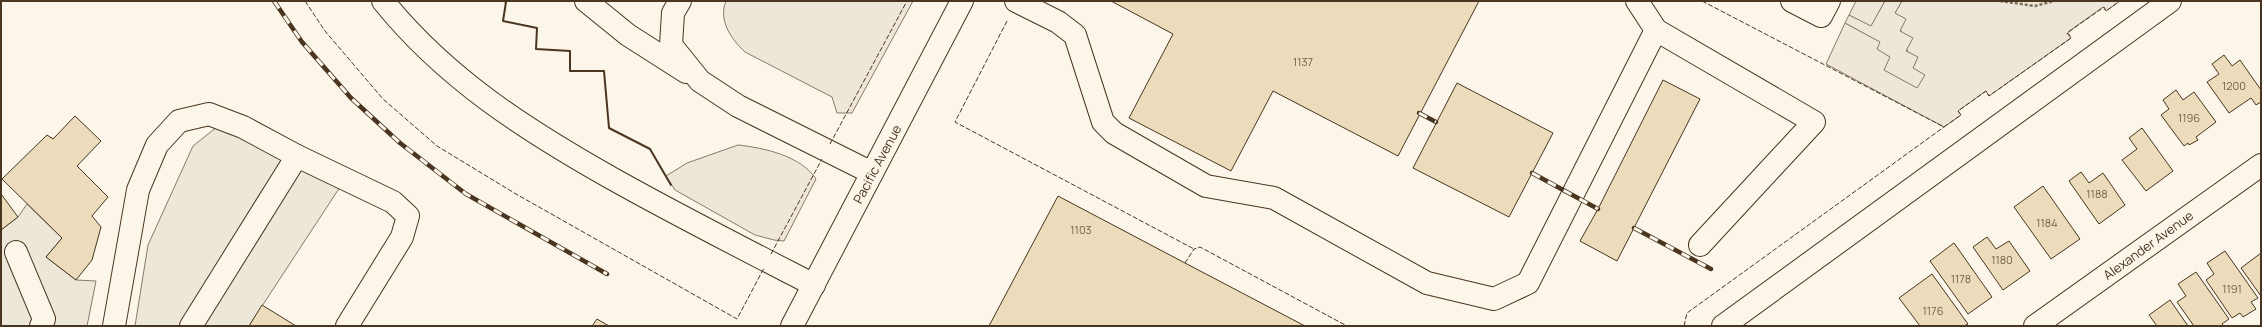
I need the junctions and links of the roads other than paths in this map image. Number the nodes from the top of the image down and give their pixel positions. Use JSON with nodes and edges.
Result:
{"nodes":[{"id":1,"x":383,"y":1,"type":"edge"},
{"id":2,"x":586,"y":1,"type":"edge"},
{"id":3,"x":680,"y":1,"type":"edge"},
{"id":4,"x":962,"y":1,"type":"edge"},
{"id":5,"x":1016,"y":1,"type":"edge"},
{"id":6,"x":1637,"y":1,"type":"edge"},
{"id":7,"x":1792,"y":1,"type":"edge"},
{"id":8,"x":1829,"y":1,"type":"edge"},
{"id":9,"x":2170,"y":1,"type":"edge"},
{"id":10,"x":1656,"y":30,"type":"junction"},
{"id":11,"x":700,"y":81,"type":"junction"},
{"id":12,"x":297,"y":156,"type":"junction"},
{"id":13,"x":2261,"y":165,"type":"edge"},
{"id":14,"x":872,"y":173,"type":"junction"},
{"id":15,"x":1700,"y":245,"type":"dead end"},
{"id":16,"x":16,"y":252,"type":"dead end"},
{"id":17,"x":814,"y":284,"type":"junction"},
{"id":18,"x":42,"y":326,"type":"edge"},
{"id":19,"x":114,"y":326,"type":"edge"},
{"id":20,"x":191,"y":326,"type":"edge"},
{"id":21,"x":347,"y":326,"type":"edge"},
{"id":22,"x":792,"y":326,"type":"edge"},
{"id":23,"x":1722,"y":326,"type":"edge"},
{"id":24,"x":2035,"y":326,"type":"edge"}],
"edges":[{"from":1,"to":17,"type":"street"},
{"from":2,"to":11,"type":"street"},
{"from":3,"to":11,"type":"street"},
{"from":4,"to":14,"type":"street","name":"Pacific Avenue"},
{"from":5,"to":10,"type":"street"},
{"from":6,"to":10,"type":"street"},
{"from":7,"to":8,"type":"street"},
{"from":9,"to":23,"type":"street"},
{"from":10,"to":15,"type":"street"},
{"from":11,"to":14,"type":"street"},
{"from":12,"to":19,"type":"street"},
{"from":12,"to":20,"type":"street"},
{"from":12,"to":21,"type":"street"},
{"from":13,"to":24,"type":"street","name":"Alexander Avenue"},
{"from":14,"to":17,"type":"street","name":"Pacific Avenue"},
{"from":16,"to":18,"type":"street"},
{"from":17,"to":22,"type":"street","name":"Pacific Avenue"}]}
